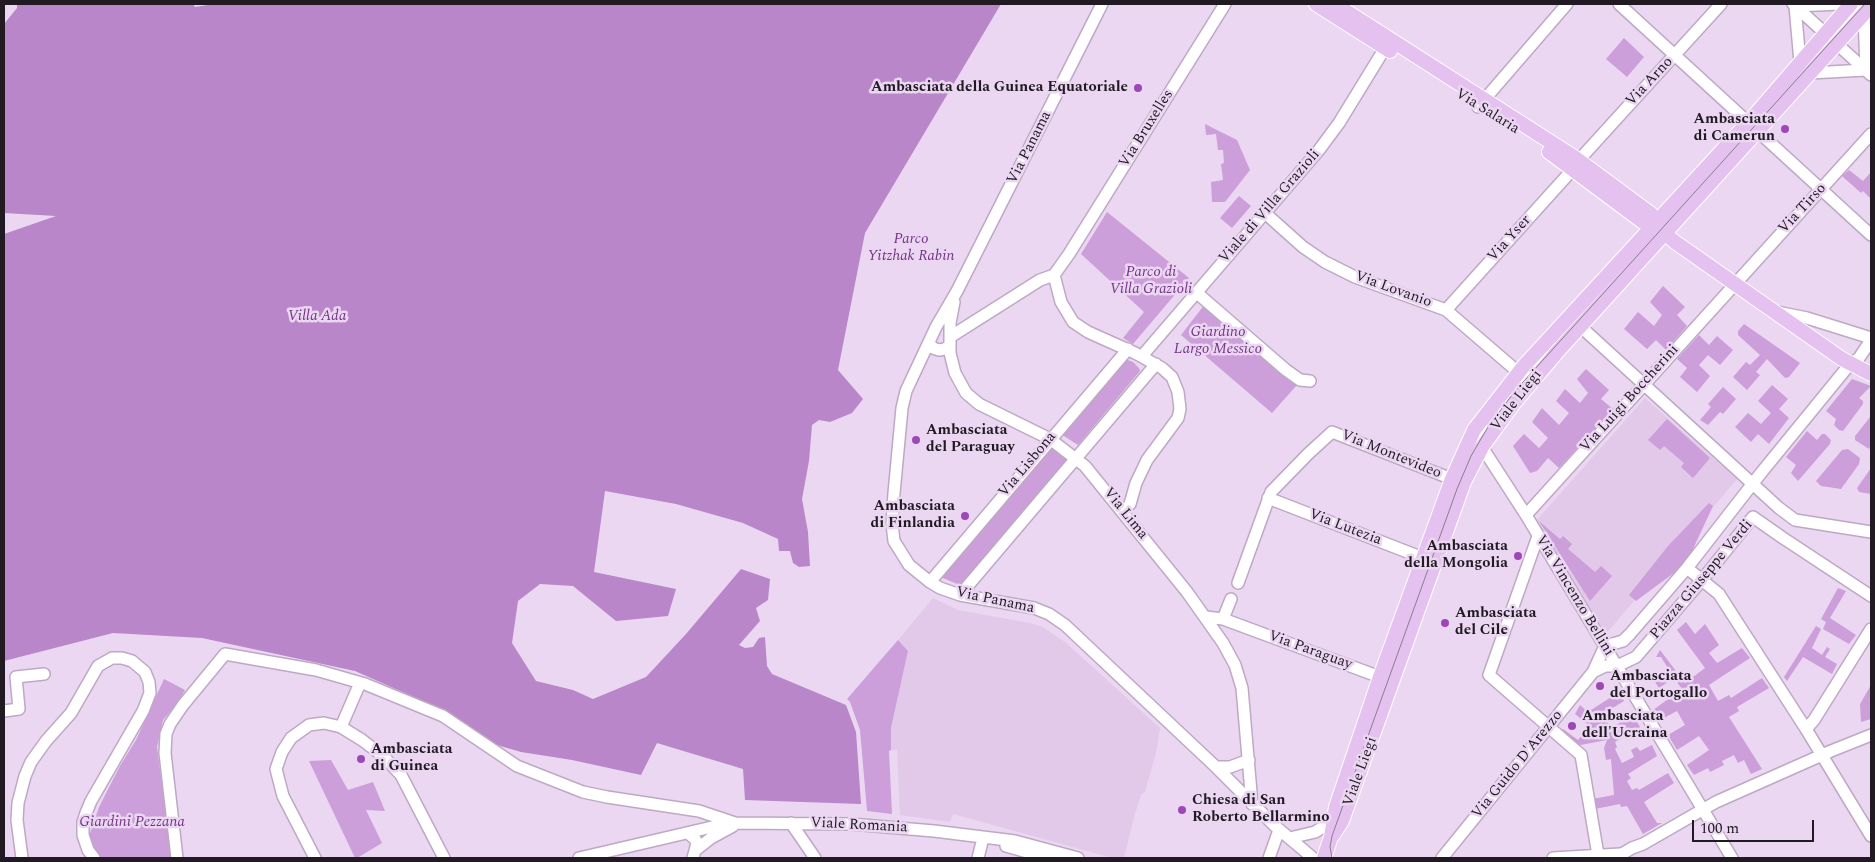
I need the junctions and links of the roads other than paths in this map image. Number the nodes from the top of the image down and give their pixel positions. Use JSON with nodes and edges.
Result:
{"nodes":[{"id":1,"x":1102,"y":4,"type":"edge"},
{"id":2,"x":1225,"y":4,"type":"edge"},
{"id":3,"x":1316,"y":4,"type":"edge"},
{"id":4,"x":1335,"y":4,"type":"edge"},
{"id":5,"x":1567,"y":4,"type":"edge"},
{"id":6,"x":1619,"y":4,"type":"edge"},
{"id":7,"x":1721,"y":4,"type":"edge"},
{"id":8,"x":1840,"y":4,"type":"edge"},
{"id":9,"x":1851,"y":4,"type":"edge"},
{"id":10,"x":1794,"y":5,"type":"edge"},
{"id":11,"x":1868,"y":10,"type":"edge"},
{"id":12,"x":1825,"y":32,"type":"junction"},
{"id":13,"x":1838,"y":44,"type":"junction"},
{"id":14,"x":1385,"y":48,"type":"junction"},
{"id":15,"x":1676,"y":55,"type":"junction"},
{"id":16,"x":1800,"y":62,"type":"junction"},
{"id":17,"x":1810,"y":73,"type":"junction"},
{"id":18,"x":1869,"y":73,"type":"edge"},
{"id":19,"x":1481,"y":103,"type":"junction"},
{"id":20,"x":1754,"y":126,"type":"junction"},
{"id":21,"x":1871,"y":134,"type":"edge"},
{"id":22,"x":1576,"y":165,"type":"junction"},
{"id":23,"x":1822,"y":189,"type":"junction"},
{"id":24,"x":1265,"y":213,"type":"junction"},
{"id":25,"x":1660,"y":230,"type":"junction"},
{"id":26,"x":1871,"y":235,"type":"edge"},
{"id":27,"x":1054,"y":275,"type":"junction"},
{"id":28,"x":1734,"y":283,"type":"junction"},
{"id":29,"x":957,"y":291,"type":"junction"},
{"id":30,"x":1197,"y":293,"type":"junction"},
{"id":31,"x":1446,"y":310,"type":"junction"},
{"id":32,"x":1775,"y":311,"type":"junction"},
{"id":33,"x":1580,"y":326,"type":"junction"},
{"id":34,"x":1871,"y":339,"type":"edge"},
{"id":35,"x":950,"y":340,"type":"junction"},
{"id":36,"x":932,"y":342,"type":"junction"},
{"id":37,"x":1128,"y":349,"type":"junction"},
{"id":38,"x":1142,"y":356,"type":"junction"},
{"id":39,"x":1156,"y":364,"type":"junction"},
{"id":40,"x":1850,"y":364,"type":"junction"},
{"id":41,"x":1518,"y":372,"type":"junction"},
{"id":42,"x":1871,"y":374,"type":"edge"},
{"id":43,"x":1310,"y":381,"type":"dead end"},
{"id":44,"x":1644,"y":384,"type":"junction"},
{"id":45,"x":1470,"y":438,"type":"junction"},
{"id":46,"x":1050,"y":439,"type":"junction"},
{"id":47,"x":1482,"y":447,"type":"junction"},
{"id":48,"x":1077,"y":458,"type":"junction"},
{"id":49,"x":1452,"y":479,"type":"junction"},
{"id":50,"x":1753,"y":483,"type":"junction"},
{"id":51,"x":1268,"y":498,"type":"junction"},
{"id":52,"x":1123,"y":512,"type":"junction"},
{"id":53,"x":1526,"y":515,"type":"junction"},
{"id":54,"x":1795,"y":520,"type":"junction"},
{"id":55,"x":1871,"y":532,"type":"edge"},
{"id":56,"x":1538,"y":536,"type":"junction"},
{"id":57,"x":1783,"y":538,"type":"junction"},
{"id":58,"x":1423,"y":558,"type":"junction"},
{"id":59,"x":1687,"y":568,"type":"junction"},
{"id":60,"x":1702,"y":580,"type":"junction"},
{"id":61,"x":930,"y":582,"type":"junction"},
{"id":62,"x":1238,"y":583,"type":"dead end"},
{"id":63,"x":960,"y":595,"type":"junction"},
{"id":64,"x":1871,"y":596,"type":"edge"},
{"id":65,"x":1231,"y":598,"type":"dead end"},
{"id":66,"x":1206,"y":617,"type":"junction"},
{"id":67,"x":1223,"y":619,"type":"junction"},
{"id":68,"x":1871,"y":629,"type":"edge"},
{"id":69,"x":1623,"y":641,"type":"junction"},
{"id":70,"x":1605,"y":646,"type":"junction"},
{"id":71,"x":1630,"y":660,"type":"junction"},
{"id":72,"x":1616,"y":666,"type":"junction"},
{"id":73,"x":1594,"y":672,"type":"junction"},
{"id":74,"x":44,"y":674,"type":"dead end"},
{"id":75,"x":1380,"y":677,"type":"junction"},
{"id":76,"x":360,"y":683,"type":"junction"},
{"id":77,"x":4,"y":711,"type":"edge"},
{"id":78,"x":341,"y":727,"type":"junction"},
{"id":79,"x":1548,"y":728,"type":"junction"},
{"id":80,"x":1806,"y":729,"type":"junction"},
{"id":81,"x":1871,"y":735,"type":"edge"},
{"id":82,"x":1822,"y":755,"type":"junction"},
{"id":83,"x":1249,"y":760,"type":"junction"},
{"id":84,"x":1216,"y":767,"type":"junction"},
{"id":85,"x":1252,"y":804,"type":"junction"},
{"id":86,"x":699,"y":810,"type":"junction"},
{"id":87,"x":1703,"y":810,"type":"junction"},
{"id":88,"x":1333,"y":821,"type":"junction"},
{"id":89,"x":735,"y":823,"type":"junction"},
{"id":90,"x":791,"y":823,"type":"junction"},
{"id":91,"x":700,"y":829,"type":"junction"},
{"id":92,"x":688,"y":833,"type":"junction"},
{"id":93,"x":1284,"y":834,"type":"junction"},
{"id":94,"x":1871,"y":836,"type":"edge"},
{"id":95,"x":1331,"y":837,"type":"junction"},
{"id":96,"x":711,"y":838,"type":"junction"},
{"id":97,"x":983,"y":838,"type":"junction"},
{"id":98,"x":695,"y":853,"type":"edge"},
{"id":99,"x":1598,"y":855,"type":"junction"},
{"id":100,"x":1622,"y":857,"type":"edge"},
{"id":101,"x":22,"y":858,"type":"edge"},
{"id":102,"x":94,"y":858,"type":"edge"},
{"id":103,"x":177,"y":858,"type":"edge"},
{"id":104,"x":315,"y":858,"type":"edge"},
{"id":105,"x":444,"y":858,"type":"edge"},
{"id":106,"x":579,"y":858,"type":"edge"},
{"id":107,"x":815,"y":858,"type":"edge"},
{"id":108,"x":978,"y":858,"type":"edge"},
{"id":109,"x":1048,"y":858,"type":"edge"},
{"id":110,"x":1078,"y":858,"type":"edge"},
{"id":111,"x":1269,"y":858,"type":"edge"},
{"id":112,"x":1313,"y":858,"type":"edge"},
{"id":113,"x":1324,"y":858,"type":"edge"},
{"id":114,"x":1442,"y":858,"type":"edge"},
{"id":115,"x":1553,"y":858,"type":"edge"},
{"id":116,"x":1732,"y":858,"type":"edge"}],
"edges":[{"from":1,"to":29,"type":"street","name":"Via Panama"},
{"from":2,"to":27,"type":"street","name":"Via Bruxelles"},
{"from":3,"to":14,"type":"main road","name":"Via Salaria"},
{"from":4,"to":19,"type":"main road","name":"Via Salaria"},
{"from":5,"to":19,"type":"street"},
{"from":6,"to":15,"type":"street"},
{"from":7,"to":15,"type":"street","name":"Via Arno"},
{"from":8,"to":10,"type":"street"},
{"from":9,"to":12,"type":"main road"},
{"from":10,"to":12,"type":"street"},
{"from":10,"to":16,"type":"street"},
{"from":11,"to":13,"type":"main road"},
{"from":11,"to":18,"type":"street"},
{"from":12,"to":13,"type":"street"},
{"from":12,"to":16,"type":"main road"},
{"from":13,"to":17,"type":"main road"},
{"from":13,"to":18,"type":"street"},
{"from":14,"to":19,"type":"main road","name":"Via Salaria"},
{"from":14,"to":24,"type":"street","name":"Viale di Villa Grazioli"},
{"from":15,"to":20,"type":"street"},
{"from":15,"to":22,"type":"street","name":"Via Arno"},
{"from":16,"to":20,"type":"main road"},
{"from":17,"to":18,"type":"street"},
{"from":17,"to":20,"type":"main road"},
{"from":19,"to":22,"type":"main road","name":"Via Salaria"},
{"from":20,"to":23,"type":"street"},
{"from":20,"to":25,"type":"main road"},
{"from":21,"to":23,"type":"street","name":"Via Tirso"},
{"from":22,"to":25,"type":"main road","name":"Via Salaria"},
{"from":22,"to":31,"type":"street","name":"Via Yser"},
{"from":23,"to":26,"type":"street"},
{"from":23,"to":28,"type":"street","name":"Via Tirso"},
{"from":24,"to":30,"type":"street","name":"Viale di Villa Grazioli"},
{"from":24,"to":31,"type":"street","name":"Via Lovanio"},
{"from":25,"to":28,"type":"main road","name":"Via Salaria"},
{"from":25,"to":33,"type":"main road","name":"Viale Liegi"},
{"from":25,"to":41,"type":"main road","name":"Viale Liegi"},
{"from":27,"to":35,"type":"street"},
{"from":27,"to":37,"type":"street"},
{"from":28,"to":32,"type":"main road","name":"Via Salaria"},
{"from":28,"to":44,"type":"street","name":"Via Luigi Boccherini"},
{"from":29,"to":35,"type":"street","name":"Via Lima"},
{"from":29,"to":36,"type":"street","name":"Via Panama"},
{"from":30,"to":38,"type":"street","name":"Viale di Villa Grazioli"},
{"from":30,"to":43,"type":"street"},
{"from":31,"to":41,"type":"street","name":"Via Lovanio"},
{"from":32,"to":34,"type":"street"},
{"from":32,"to":40,"type":"main road","name":"Via Salaria"},
{"from":33,"to":44,"type":"street"},
{"from":33,"to":47,"type":"main road","name":"Viale Liegi"},
{"from":34,"to":40,"type":"street","name":"Piazza Giuseppe Verdi"},
{"from":35,"to":36,"type":"street"},
{"from":35,"to":36,"type":"street"},
{"from":35,"to":46,"type":"street","name":"Via Lima"},
{"from":36,"to":61,"type":"street","name":"Via Panama"},
{"from":37,"to":38,"type":"street"},
{"from":37,"to":46,"type":"street","name":"Via Lisbona"},
{"from":38,"to":39,"type":"street"},
{"from":39,"to":48,"type":"street"},
{"from":39,"to":52,"type":"street"},
{"from":40,"to":42,"type":"main road","name":"Via Salaria"},
{"from":40,"to":50,"type":"street","name":"Piazza Giuseppe Verdi"},
{"from":41,"to":45,"type":"main road","name":"Viale Liegi"},
{"from":44,"to":50,"type":"street"},
{"from":44,"to":53,"type":"street","name":"Via Luigi Boccherini"},
{"from":45,"to":47,"type":"street","name":"Via Vincenzo Bellini"},
{"from":45,"to":49,"type":"main road","name":"Viale Liegi"},
{"from":46,"to":48,"type":"street","name":"Via Lima"},
{"from":46,"to":61,"type":"street","name":"Via Lisbona"},
{"from":47,"to":53,"type":"street","name":"Via Vincenzo Bellini"},
{"from":47,"to":95,"type":"main road","name":"Viale Liegi"},
{"from":48,"to":52,"type":"street","name":"Via Lima"},
{"from":48,"to":63,"type":"street"},
{"from":49,"to":51,"type":"street","name":"Via Montevideo"},
{"from":49,"to":58,"type":"main road","name":"Viale Liegi"},
{"from":50,"to":54,"type":"street"},
{"from":50,"to":59,"type":"street","name":"Piazza Giuseppe Verdi"},
{"from":51,"to":58,"type":"street","name":"Via Lutezia"},
{"from":51,"to":62,"type":"street","name":"Via Montevideo"},
{"from":52,"to":66,"type":"street","name":"Via Lima"},
{"from":53,"to":56,"type":"street","name":"Via Vincenzo Bellini"},
{"from":54,"to":55,"type":"street"},
{"from":54,"to":57,"type":"street"},
{"from":56,"to":70,"type":"street","name":"Via Vincenzo Bellini"},
{"from":56,"to":79,"type":"street"},
{"from":57,"to":60,"type":"street","name":"Piazza Giuseppe Verdi"},
{"from":57,"to":64,"type":"street"},
{"from":58,"to":75,"type":"main road","name":"Viale Liegi"},
{"from":59,"to":60,"type":"street"},
{"from":59,"to":69,"type":"street","name":"Piazza Giuseppe Verdi"},
{"from":60,"to":71,"type":"street","name":"Piazza Giuseppe Verdi"},
{"from":60,"to":80,"type":"street"},
{"from":61,"to":63,"type":"street","name":"Via Panama"},
{"from":63,"to":84,"type":"street","name":"Via Panama"},
{"from":65,"to":67,"type":"street"},
{"from":66,"to":67,"type":"street","name":"Via Paraguay"},
{"from":66,"to":83,"type":"street","name":"Via Lima"},
{"from":67,"to":75,"type":"street","name":"Via Paraguay"},
{"from":68,"to":80,"type":"street"},
{"from":69,"to":70,"type":"street"},
{"from":69,"to":71,"type":"street"},
{"from":70,"to":72,"type":"street","name":"Via Vincenzo Bellini"},
{"from":70,"to":73,"type":"street","name":"Via Guido D'Arezzo"},
{"from":71,"to":72,"type":"street","name":"Piazza Giuseppe Verdi"},
{"from":72,"to":73,"type":"street"},
{"from":72,"to":87,"type":"street","name":"Via Vincenzo Bellini"},
{"from":73,"to":79,"type":"street","name":"Via Guido D'Arezzo"},
{"from":74,"to":77,"type":"street"},
{"from":75,"to":88,"type":"main road","name":"Viale Liegi"},
{"from":76,"to":78,"type":"street"},
{"from":76,"to":86,"type":"street"},
{"from":76,"to":103,"type":"street"},
{"from":78,"to":104,"type":"street"},
{"from":78,"to":105,"type":"street"},
{"from":79,"to":99,"type":"street"},
{"from":79,"to":114,"type":"street","name":"Via Guido D'Arezzo"},
{"from":80,"to":82,"type":"street"},
{"from":81,"to":82,"type":"street"},
{"from":82,"to":87,"type":"street"},
{"from":82,"to":94,"type":"street"},
{"from":83,"to":84,"type":"street"},
{"from":83,"to":85,"type":"street","name":"Via Lima"},
{"from":84,"to":85,"type":"street","name":"Via Panama"},
{"from":85,"to":93,"type":"street","name":"Via Panama"},
{"from":86,"to":89,"type":"street"},
{"from":86,"to":91,"type":"street"},
{"from":87,"to":100,"type":"street"},
{"from":87,"to":116,"type":"street","name":"Via Vincenzo Bellini"},
{"from":88,"to":93,"type":"street"},
{"from":88,"to":95,"type":"main road","name":"Viale Liegi"},
{"from":89,"to":90,"type":"street","name":"Viale Romania"},
{"from":89,"to":91,"type":"street"},
{"from":89,"to":96,"type":"street"},
{"from":90,"to":97,"type":"street","name":"Viale Romania"},
{"from":90,"to":107,"type":"street"},
{"from":91,"to":92,"type":"street"},
{"from":91,"to":96,"type":"street"},
{"from":92,"to":98,"type":"street"},
{"from":92,"to":106,"type":"street"},
{"from":93,"to":111,"type":"street"},
{"from":93,"to":112,"type":"street","name":"Via Panama"},
{"from":95,"to":113,"type":"main road"},
{"from":96,"to":98,"type":"street"},
{"from":97,"to":108,"type":"street"},
{"from":97,"to":109,"type":"street","name":"Viale Romania"},
{"from":97,"to":110,"type":"street","name":"Viale Romania"},
{"from":99,"to":100,"type":"street"},
{"from":99,"to":115,"type":"street"},
{"from":101,"to":102,"type":"street"}]}
